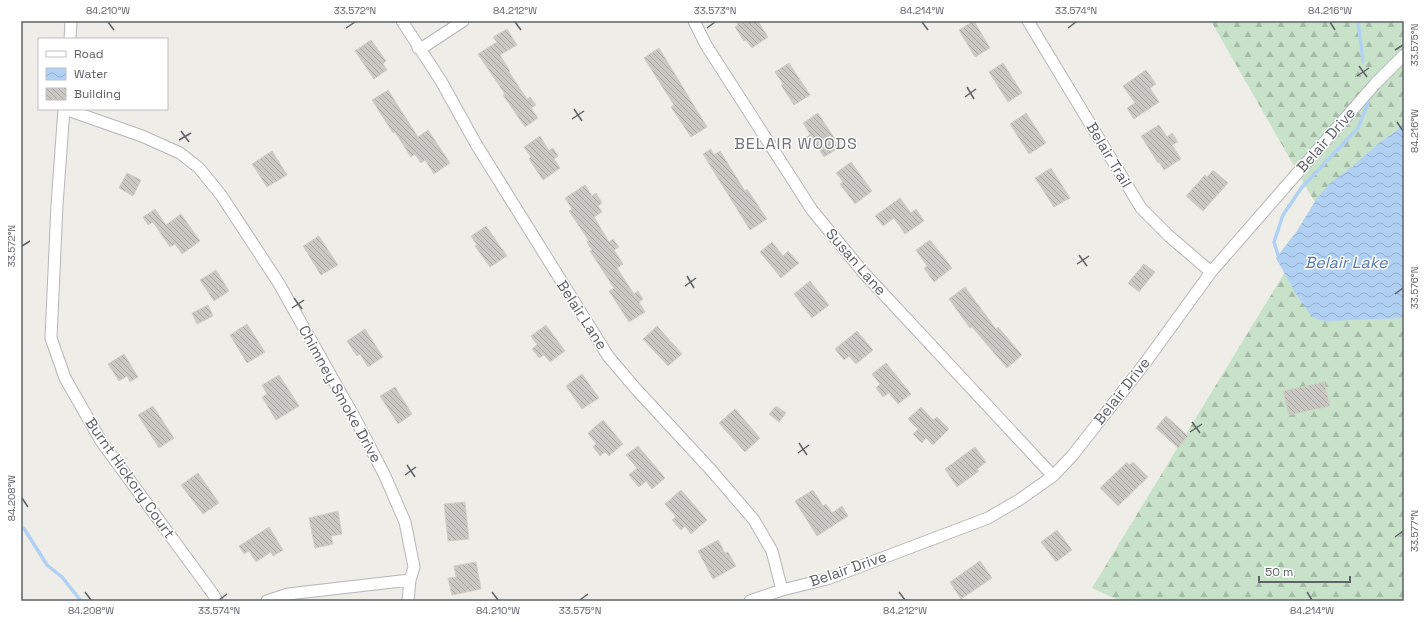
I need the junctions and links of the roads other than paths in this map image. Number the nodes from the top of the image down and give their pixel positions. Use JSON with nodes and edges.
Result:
{"nodes":[{"id":1,"x":71,"y":21,"type":"edge"},
{"id":2,"x":402,"y":21,"type":"edge"},
{"id":3,"x":463,"y":21,"type":"edge"},
{"id":4,"x":694,"y":21,"type":"edge"},
{"id":5,"x":1028,"y":21,"type":"edge"},
{"id":6,"x":70,"y":38,"type":"edge"},
{"id":7,"x":418,"y":48,"type":"junction"},
{"id":8,"x":1404,"y":55,"type":"edge"},
{"id":9,"x":64,"y":110,"type":"edge"},
{"id":10,"x":67,"y":110,"type":"edge"},
{"id":11,"x":1211,"y":272,"type":"junction"},
{"id":12,"x":1053,"y":476,"type":"junction"},
{"id":13,"x":410,"y":580,"type":"junction"},
{"id":14,"x":782,"y":590,"type":"junction"},
{"id":15,"x":217,"y":601,"type":"edge"},
{"id":16,"x":267,"y":601,"type":"edge"},
{"id":17,"x":408,"y":601,"type":"edge"},
{"id":18,"x":750,"y":601,"type":"edge"}],
"edges":[{"from":1,"to":6,"type":"street"},
{"from":2,"to":7,"type":"street","name":"Belair Lane"},
{"from":3,"to":7,"type":"street"},
{"from":4,"to":12,"type":"street","name":"Susan Lane"},
{"from":5,"to":11,"type":"street","name":"Belair Trail"},
{"from":7,"to":14,"type":"street","name":"Belair Lane"},
{"from":8,"to":11,"type":"street","name":"Belair Drive"},
{"from":9,"to":15,"type":"street","name":"Burnt Hickory Court"},
{"from":10,"to":13,"type":"street","name":"Chimney Smoke Drive"},
{"from":11,"to":12,"type":"street","name":"Belair Drive"},
{"from":12,"to":14,"type":"street","name":"Belair Drive"},
{"from":13,"to":16,"type":"street"},
{"from":13,"to":17,"type":"street","name":"Chimney Smoke Drive"},
{"from":14,"to":18,"type":"street","name":"Belair Drive"}]}
